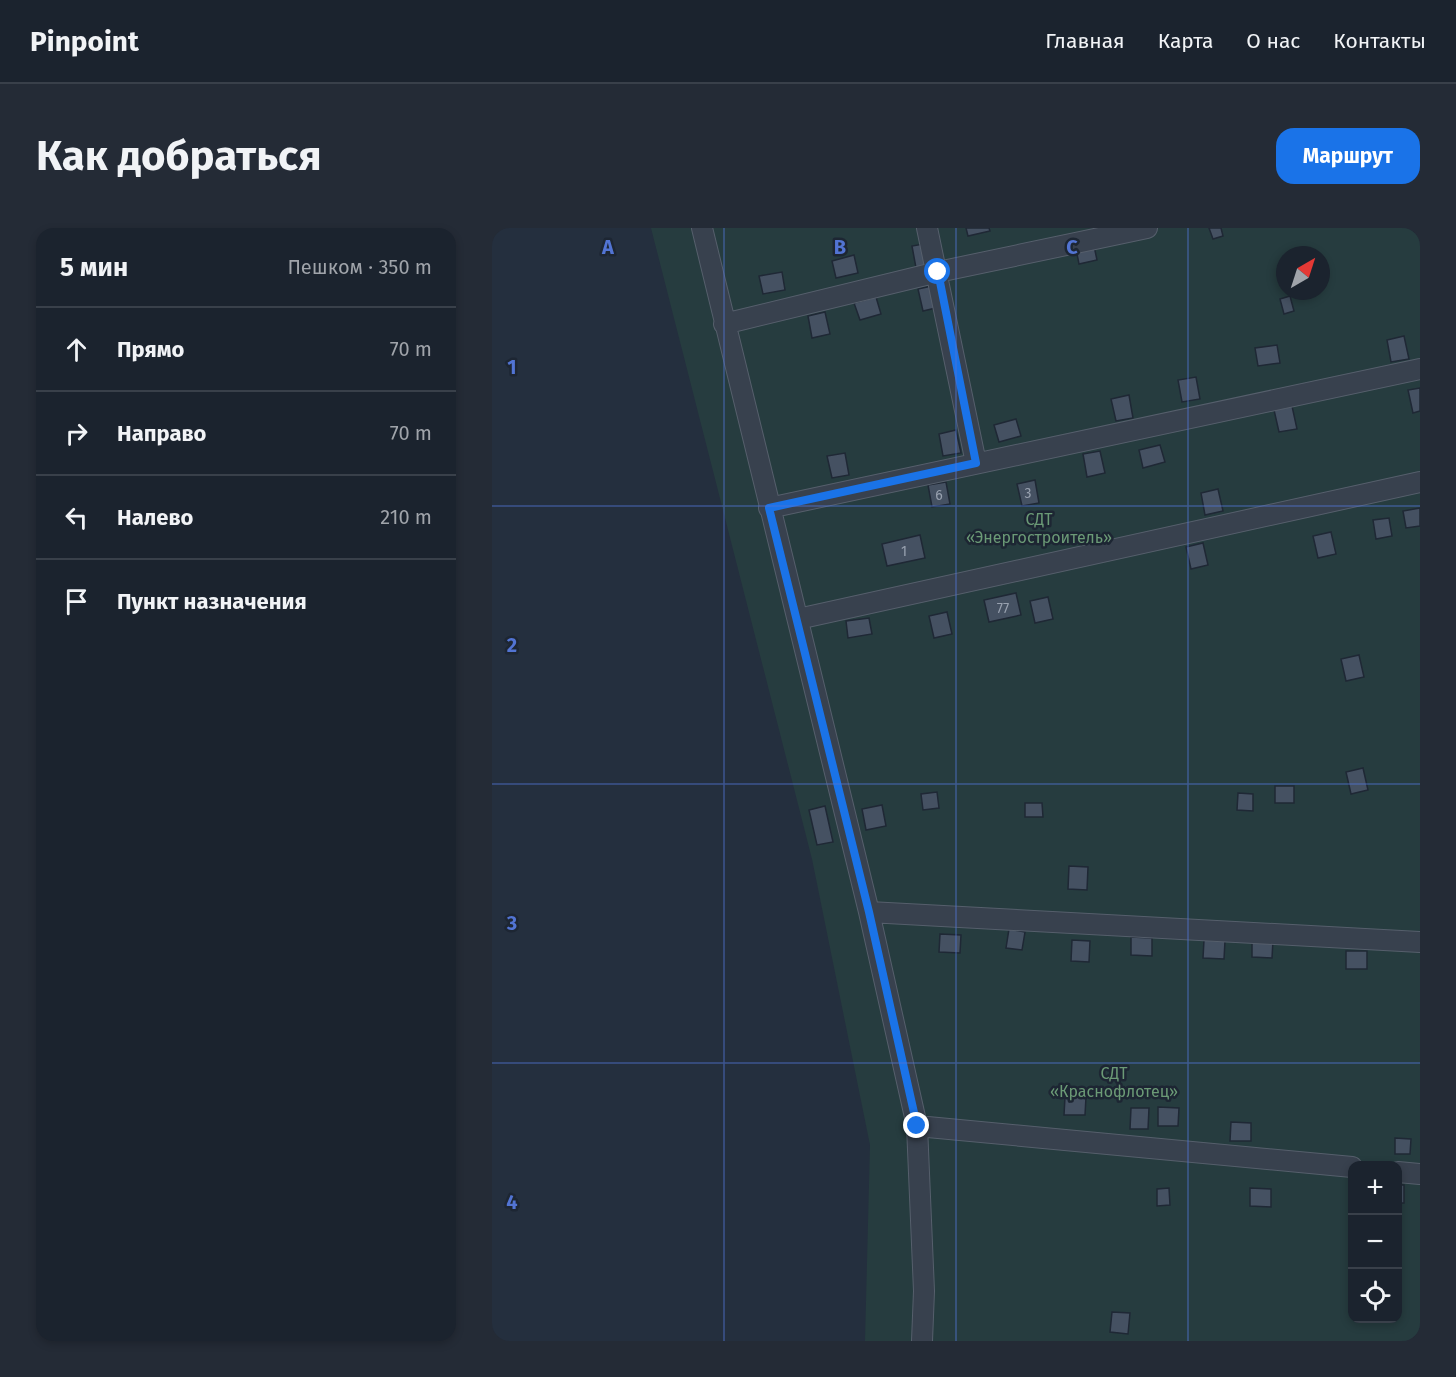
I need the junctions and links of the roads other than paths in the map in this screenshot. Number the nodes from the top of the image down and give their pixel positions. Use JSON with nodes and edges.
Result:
{"nodes":[{"id":1,"x":702,"y":228,"type":"edge"},
{"id":2,"x":927,"y":228,"type":"edge"},
{"id":3,"x":1144,"y":228,"type":"edge"},
{"id":4,"x":938,"y":272,"type":"junction"},
{"id":5,"x":724,"y":324,"type":"junction"},
{"id":6,"x":1420,"y":369,"type":"edge"},
{"id":7,"x":976,"y":463,"type":"junction"},
{"id":8,"x":1420,"y":482,"type":"edge"},
{"id":9,"x":769,"y":508,"type":"junction"},
{"id":10,"x":798,"y":620,"type":"junction"},
{"id":11,"x":869,"y":912,"type":"junction"},
{"id":12,"x":1420,"y":942,"type":"edge"},
{"id":13,"x":917,"y":1126,"type":"junction"},
{"id":14,"x":1348,"y":1167,"type":"edge"},
{"id":15,"x":1402,"y":1172,"type":"edge"},
{"id":16,"x":1420,"y":1174,"type":"edge"},
{"id":17,"x":922,"y":1341,"type":"edge"}],
"edges":[{"from":1,"to":5,"type":"lane"},
{"from":2,"to":4,"type":"lane"},
{"from":3,"to":4,"type":"lane"},
{"from":4,"to":5,"type":"lane"},
{"from":4,"to":7,"type":"lane"},
{"from":5,"to":9,"type":"lane"},
{"from":6,"to":7,"type":"lane"},
{"from":7,"to":9,"type":"lane"},
{"from":8,"to":10,"type":"lane"},
{"from":9,"to":10,"type":"lane"},
{"from":10,"to":11,"type":"lane"},
{"from":11,"to":12,"type":"lane"},
{"from":11,"to":13,"type":"lane"},
{"from":13,"to":14,"type":"lane"},
{"from":13,"to":17,"type":"lane"},
{"from":15,"to":16,"type":"lane"}]}
